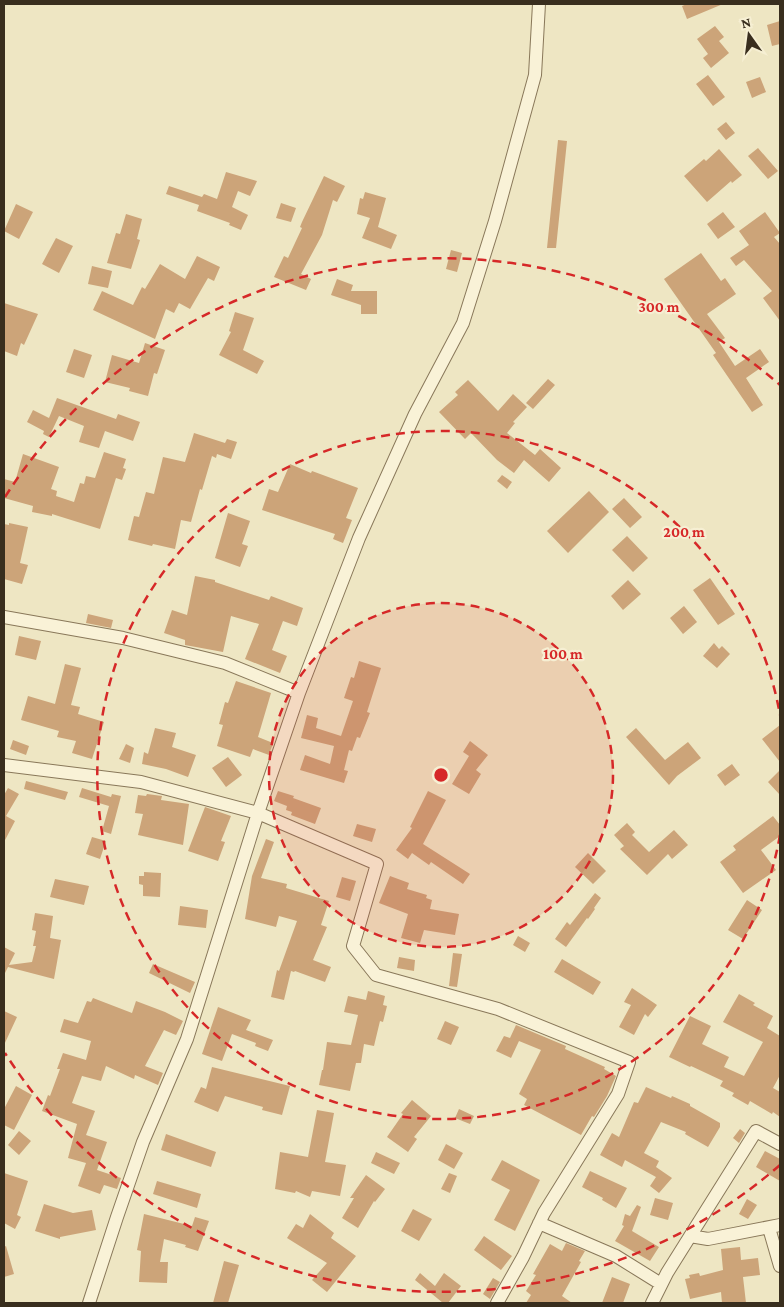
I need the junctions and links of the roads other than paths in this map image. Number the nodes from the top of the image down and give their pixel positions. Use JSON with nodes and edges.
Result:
{"nodes":[{"id":1,"x":539,"y":4,"type":"edge"},
{"id":2,"x":4,"y":618,"type":"edge"},
{"id":3,"x":299,"y":693,"type":"junction"},
{"id":4,"x":4,"y":765,"type":"edge"},
{"id":5,"x":258,"y":813,"type":"junction"},
{"id":6,"x":780,"y":1144,"type":"edge"},
{"id":7,"x":539,"y":1222,"type":"junction"},
{"id":8,"x":775,"y":1226,"type":"edge"},
{"id":9,"x":690,"y":1236,"type":"junction"},
{"id":10,"x":780,"y":1266,"type":"edge"},
{"id":11,"x":661,"y":1284,"type":"junction"},
{"id":12,"x":89,"y":1303,"type":"edge"},
{"id":13,"x":497,"y":1303,"type":"edge"},
{"id":14,"x":652,"y":1303,"type":"edge"}],
"edges":[{"from":1,"to":3,"type":"street"},
{"from":2,"to":3,"type":"street"},
{"from":3,"to":5,"type":"street"},
{"from":4,"to":5,"type":"street"},
{"from":5,"to":7,"type":"street"},
{"from":5,"to":12,"type":"street"},
{"from":6,"to":9,"type":"street"},
{"from":7,"to":11,"type":"street"},
{"from":7,"to":13,"type":"street"},
{"from":8,"to":9,"type":"street"},
{"from":8,"to":10,"type":"street"},
{"from":9,"to":11,"type":"street"},
{"from":11,"to":14,"type":"street"}]}
